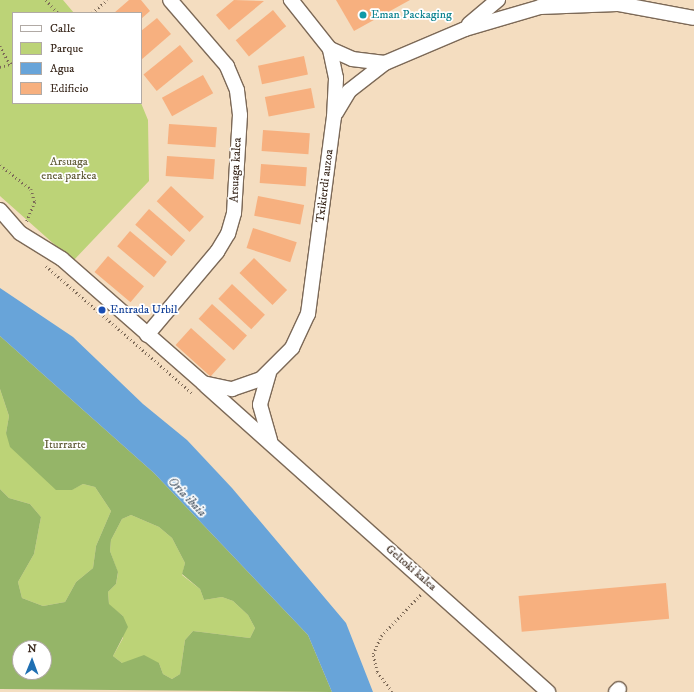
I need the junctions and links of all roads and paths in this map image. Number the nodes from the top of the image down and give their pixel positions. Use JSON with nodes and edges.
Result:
{"nodes":[{"id":1,"x":46,"y":0,"type":"edge"},
{"id":2,"x":107,"y":0,"type":"edge"},
{"id":3,"x":170,"y":0,"type":"edge"},
{"id":4,"x":291,"y":0,"type":"edge"},
{"id":5,"x":498,"y":0,"type":"edge"},
{"id":6,"x":594,"y":0,"type":"edge"},
{"id":7,"x":632,"y":0,"type":"edge"},
{"id":8,"x":616,"y":4,"type":"junction"},
{"id":9,"x":654,"y":11,"type":"junction"},
{"id":10,"x":57,"y":12,"type":"edge"},
{"id":11,"x":93,"y":12,"type":"edge"},
{"id":12,"x":694,"y":18,"type":"edge"},
{"id":13,"x":465,"y":29,"type":"junction"},
{"id":14,"x":0,"y":46,"type":"edge"},
{"id":15,"x":330,"y":49,"type":"junction"},
{"id":16,"x":385,"y":63,"type":"junction"},
{"id":17,"x":12,"y":64,"type":"edge"},
{"id":18,"x":0,"y":66,"type":"edge"},
{"id":19,"x":334,"y":117,"type":"junction"},
{"id":20,"x":0,"y":165,"type":"edge"},
{"id":21,"x":0,"y":210,"type":"edge"},
{"id":22,"x":23,"y":228,"type":"dead end"},
{"id":23,"x":147,"y":335,"type":"junction"},
{"id":24,"x":269,"y":373,"type":"junction"},
{"id":25,"x":195,"y":377,"type":"junction"},
{"id":26,"x":272,"y":445,"type":"junction"},
{"id":27,"x":430,"y":585,"type":"junction"},
{"id":28,"x":392,"y":692,"type":"edge"},
{"id":29,"x":548,"y":692,"type":"edge"}],
"edges":[{"from":1,"to":10,"type":"path"},
{"from":2,"to":11,"type":"path"},
{"from":3,"to":23,"type":"street","name":"Arsuaga kalea"},
{"from":4,"to":15,"type":"street","name":"Txikierdi auzoa"},
{"from":5,"to":13,"type":"street"},
{"from":6,"to":8,"type":"street"},
{"from":7,"to":9,"type":"street"},
{"from":8,"to":9,"type":"street"},
{"from":8,"to":13,"type":"street"},
{"from":9,"to":12,"type":"street"},
{"from":13,"to":16,"type":"street"},
{"from":14,"to":17,"type":"path"},
{"from":15,"to":16,"type":"street"},
{"from":15,"to":19,"type":"street","name":"Txikierdi auzoa"},
{"from":16,"to":19,"type":"street"},
{"from":17,"to":18,"type":"path"},
{"from":19,"to":24,"type":"street","name":"Txikierdi auzoa"},
{"from":20,"to":22,"type":"path"},
{"from":21,"to":23,"type":"street","name":"Txikierdi auzoa"},
{"from":23,"to":25,"type":"street","name":"Txikierdi auzoa"},
{"from":24,"to":25,"type":"street","name":"Txikierdi auzoa"},
{"from":24,"to":26,"type":"street","name":"Txikierdi auzoa"},
{"from":25,"to":26,"type":"street","name":"Txikierdi auzoa"},
{"from":26,"to":27,"type":"street","name":"Geltoki kalea"},
{"from":27,"to":28,"type":"path"},
{"from":27,"to":29,"type":"street","name":"Geltoki kalea"}]}
